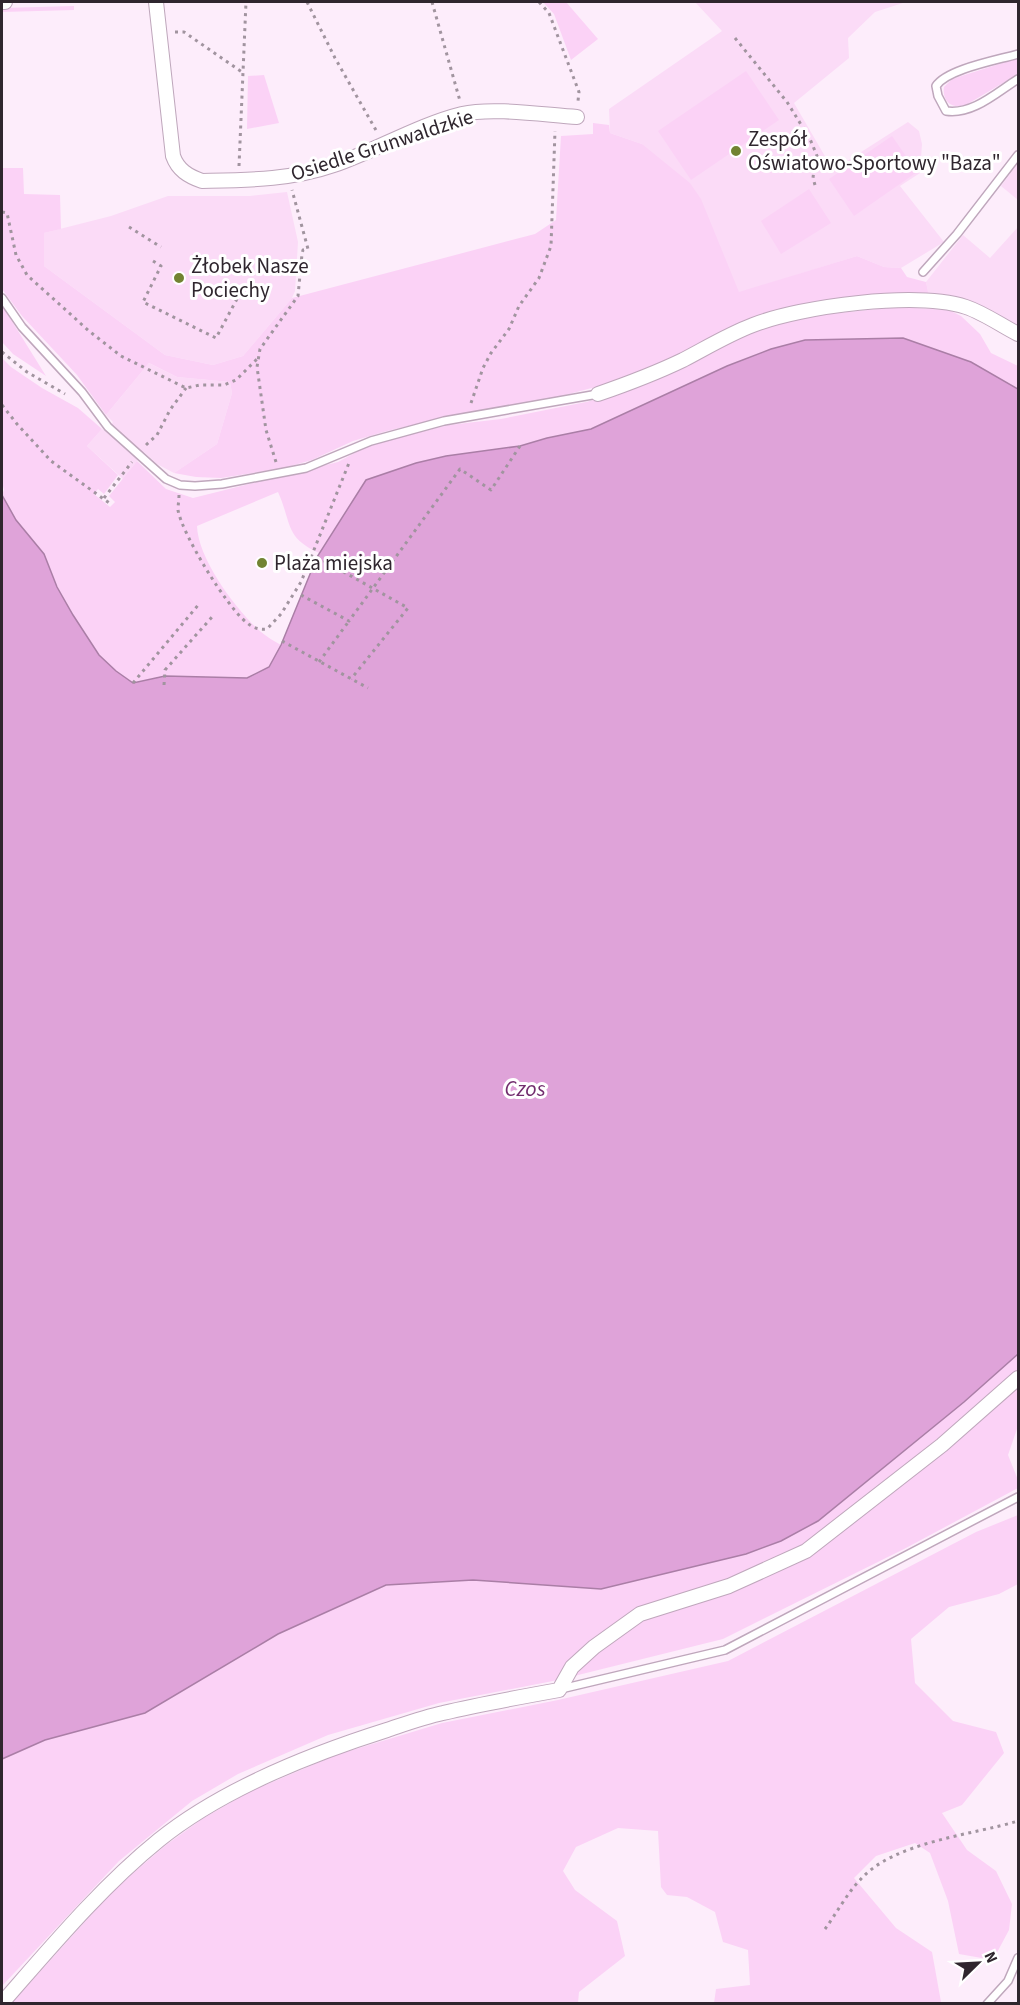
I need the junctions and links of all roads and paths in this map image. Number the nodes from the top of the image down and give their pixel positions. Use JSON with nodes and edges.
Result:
{"nodes":[{"id":1,"x":156,"y":2,"type":"edge"},
{"id":2,"x":246,"y":2,"type":"edge"},
{"id":3,"x":307,"y":2,"type":"edge"},
{"id":4,"x":432,"y":2,"type":"edge"},
{"id":5,"x":539,"y":2,"type":"edge"},
{"id":6,"x":159,"y":31,"type":"junction"},
{"id":7,"x":735,"y":38,"type":"dead end"},
{"id":8,"x":1018,"y":54,"type":"edge"},
{"id":9,"x":242,"y":72,"type":"junction"},
{"id":10,"x":1018,"y":79,"type":"edge"},
{"id":11,"x":464,"y":114,"type":"junction"},
{"id":12,"x":577,"y":117,"type":"joint"},
{"id":13,"x":555,"y":138,"type":"dead end"},
{"id":14,"x":384,"y":144,"type":"junction"},
{"id":15,"x":1018,"y":155,"type":"edge"},
{"id":16,"x":831,"y":158,"type":"dead end"},
{"id":17,"x":820,"y":164,"type":"junction"},
{"id":18,"x":289,"y":177,"type":"junction"},
{"id":19,"x":239,"y":180,"type":"junction"},
{"id":20,"x":815,"y":185,"type":"dead end"},
{"id":21,"x":2,"y":212,"type":"edge"},
{"id":22,"x":129,"y":227,"type":"dead end"},
{"id":23,"x":161,"y":247,"type":"dead end"},
{"id":24,"x":153,"y":261,"type":"dead end"},
{"id":25,"x":922,"y":272,"type":"dead end"},
{"id":26,"x":238,"y":297,"type":"dead end"},
{"id":27,"x":2,"y":298,"type":"edge"},
{"id":28,"x":1018,"y":334,"type":"edge"},
{"id":29,"x":2,"y":352,"type":"edge"},
{"id":30,"x":259,"y":357,"type":"junction"},
{"id":31,"x":186,"y":388,"type":"junction"},
{"id":32,"x":598,"y":394,"type":"joint"},
{"id":33,"x":68,"y":395,"type":"dead end"},
{"id":34,"x":2,"y":405,"type":"edge"},
{"id":35,"x":473,"y":417,"type":"junction"},
{"id":36,"x":152,"y":438,"type":"dead end"},
{"id":37,"x":520,"y":446,"type":"dead end"},
{"id":38,"x":356,"y":447,"type":"junction"},
{"id":39,"x":138,"y":454,"type":"junction"},
{"id":40,"x":280,"y":472,"type":"junction"},
{"id":41,"x":180,"y":485,"type":"junction"},
{"id":42,"x":104,"y":498,"type":"junction"},
{"id":43,"x":112,"y":505,"type":"dead end"},
{"id":44,"x":317,"y":557,"type":"dead end"},
{"id":45,"x":372,"y":587,"type":"junction"},
{"id":46,"x":301,"y":595,"type":"dead end"},
{"id":47,"x":199,"y":604,"type":"dead end"},
{"id":48,"x":212,"y":617,"type":"dead end"},
{"id":49,"x":349,"y":621,"type":"junction"},
{"id":50,"x":282,"y":641,"type":"dead end"},
{"id":51,"x":318,"y":662,"type":"junction"},
{"id":52,"x":351,"y":679,"type":"junction"},
{"id":53,"x":133,"y":683,"type":"dead end"},
{"id":54,"x":164,"y":685,"type":"dead end"},
{"id":55,"x":368,"y":688,"type":"dead end"},
{"id":56,"x":1018,"y":1378,"type":"edge"},
{"id":57,"x":1018,"y":1497,"type":"edge"},
{"id":58,"x":559,"y":1690,"type":"junction"},
{"id":59,"x":1018,"y":1821,"type":"edge"},
{"id":60,"x":825,"y":1929,"type":"dead end"},
{"id":61,"x":1018,"y":1958,"type":"edge"},
{"id":62,"x":2,"y":2003,"type":"edge"},
{"id":63,"x":987,"y":2004,"type":"edge"}],
"edges":[{"from":1,"to":6,"type":"street","name":"Osiedle Grunwaldzkie"},
{"from":2,"to":9,"type":"path"},
{"from":3,"to":14,"type":"path"},
{"from":4,"to":11,"type":"path"},
{"from":5,"to":12,"type":"path"},
{"from":6,"to":9,"type":"path"},
{"from":6,"to":19,"type":"street","name":"Osiedle Grunwaldzkie"},
{"from":7,"to":17,"type":"path"},
{"from":8,"to":10,"type":"lane"},
{"from":9,"to":19,"type":"path"},
{"from":11,"to":12,"type":"street","name":"Osiedle Grunwaldzkie"},
{"from":11,"to":14,"type":"street","name":"Osiedle Grunwaldzkie"},
{"from":13,"to":35,"type":"path"},
{"from":14,"to":18,"type":"street","name":"Osiedle Grunwaldzkie"},
{"from":15,"to":25,"type":"lane"},
{"from":16,"to":17,"type":"path"},
{"from":17,"to":20,"type":"path"},
{"from":18,"to":19,"type":"street","name":"Osiedle Grunwaldzkie"},
{"from":18,"to":30,"type":"path"},
{"from":21,"to":31,"type":"path"},
{"from":22,"to":23,"type":"path"},
{"from":24,"to":26,"type":"path"},
{"from":27,"to":39,"type":"lane"},
{"from":28,"to":32,"type":"street"},
{"from":29,"to":33,"type":"path"},
{"from":30,"to":31,"type":"path"},
{"from":30,"to":40,"type":"path"},
{"from":31,"to":36,"type":"path"},
{"from":32,"to":35,"type":"lane"},
{"from":34,"to":42,"type":"path"},
{"from":35,"to":38,"type":"lane"},
{"from":37,"to":45,"type":"path"},
{"from":38,"to":40,"type":"lane"},
{"from":38,"to":41,"type":"path"},
{"from":39,"to":41,"type":"lane"},
{"from":39,"to":42,"type":"path"},
{"from":40,"to":41,"type":"lane"},
{"from":42,"to":43,"type":"path"},
{"from":44,"to":45,"type":"path"},
{"from":45,"to":49,"type":"path"},
{"from":45,"to":52,"type":"path"},
{"from":46,"to":49,"type":"path"},
{"from":47,"to":53,"type":"path"},
{"from":48,"to":54,"type":"path"},
{"from":49,"to":51,"type":"path"},
{"from":50,"to":51,"type":"path"},
{"from":51,"to":52,"type":"path"},
{"from":52,"to":55,"type":"path"},
{"from":56,"to":58,"type":"street"},
{"from":57,"to":58,"type":"lane"},
{"from":58,"to":62,"type":"street"},
{"from":59,"to":60,"type":"path"},
{"from":61,"to":63,"type":"lane"}]}
